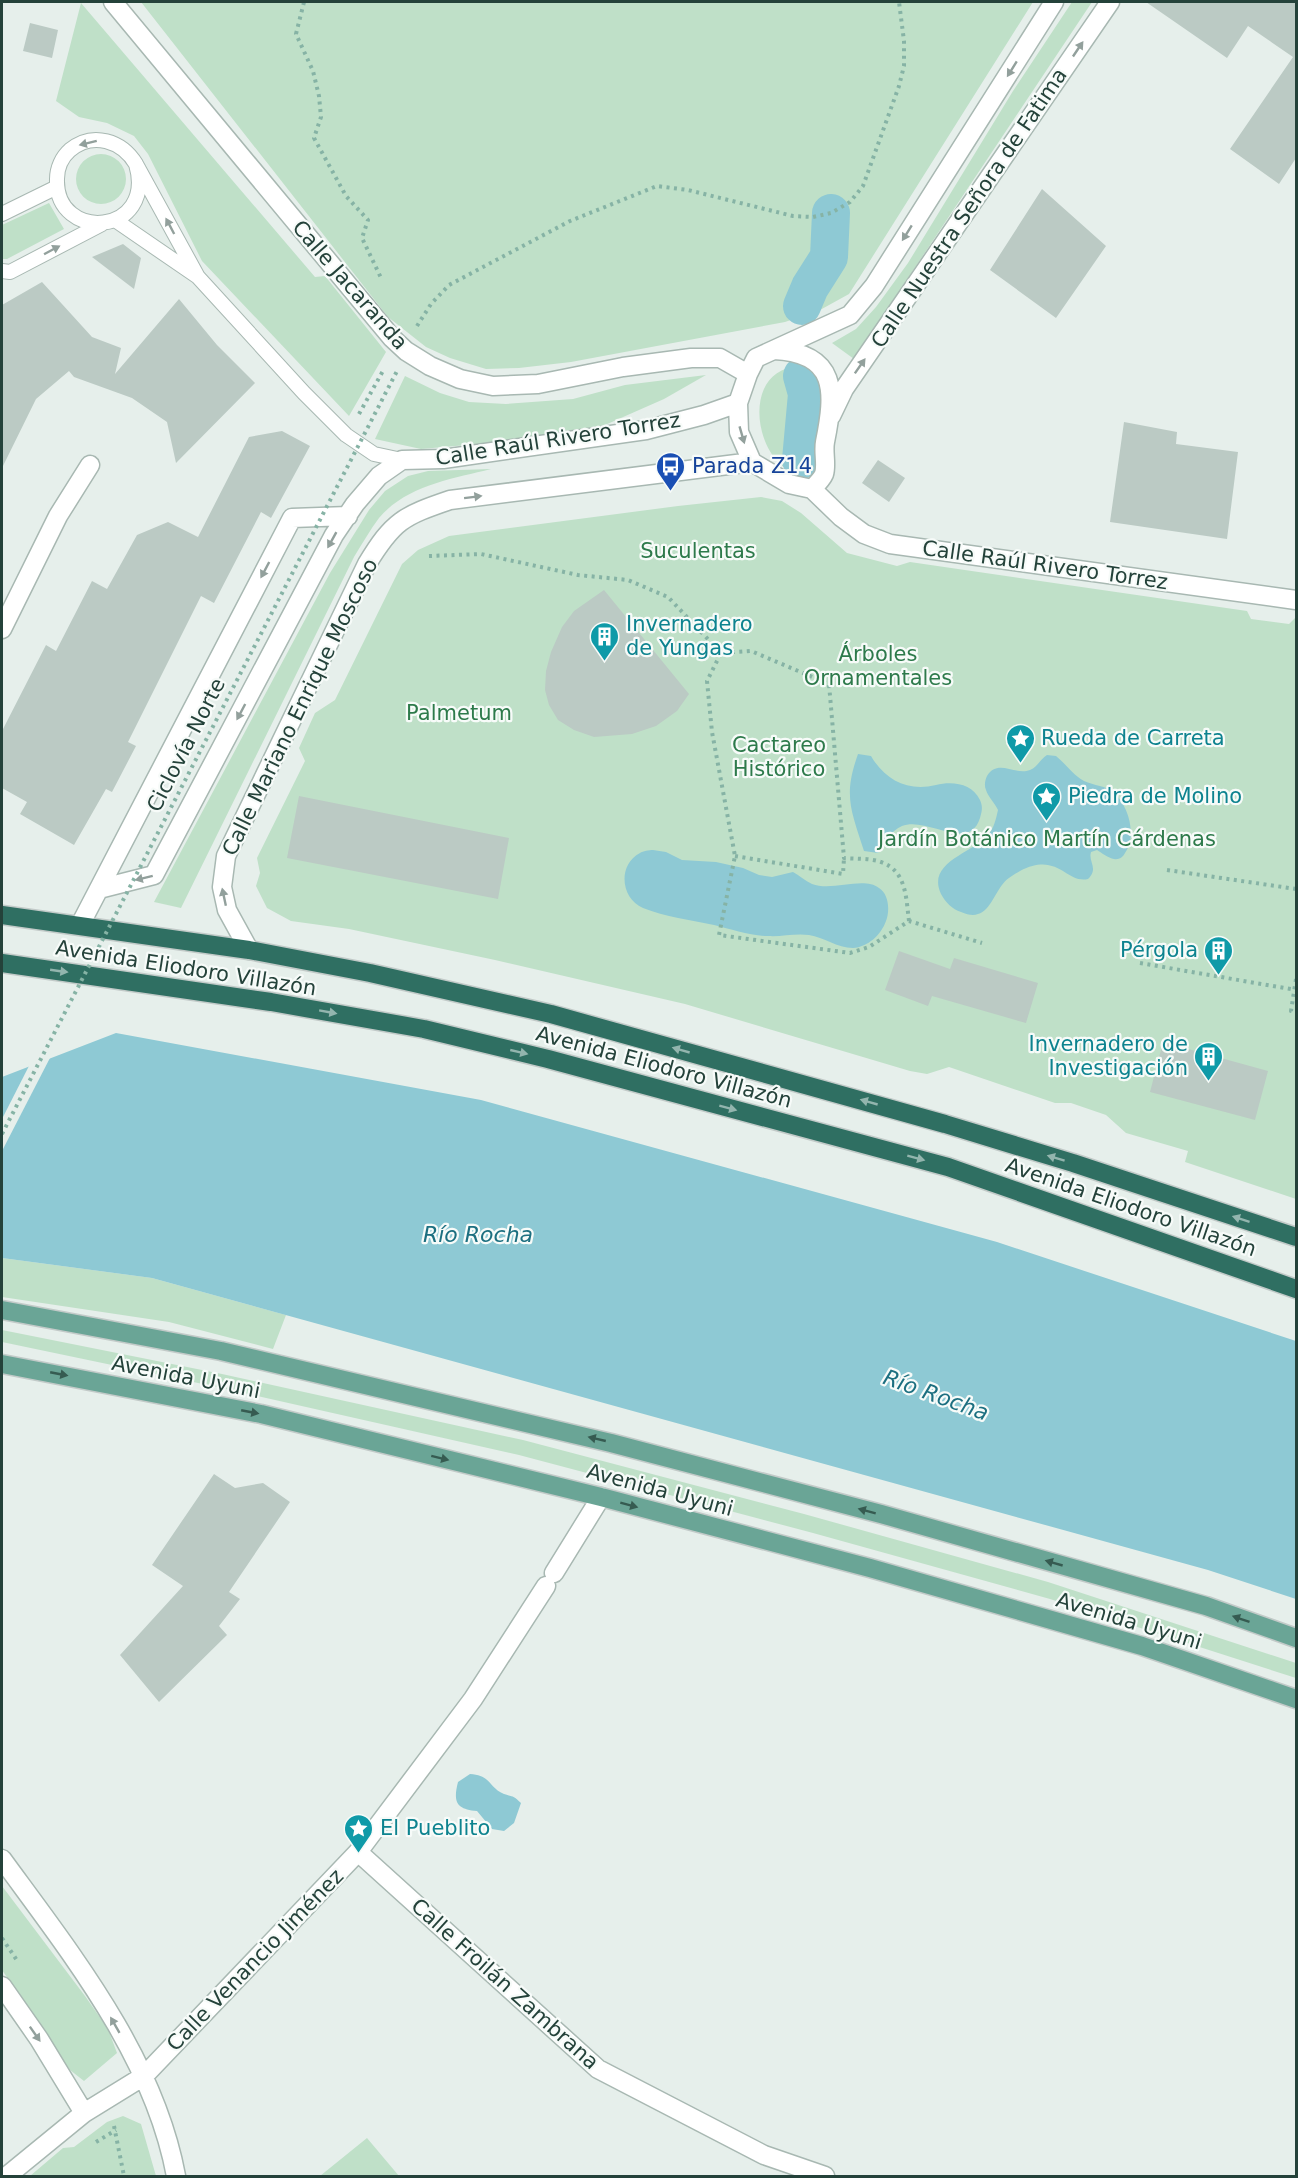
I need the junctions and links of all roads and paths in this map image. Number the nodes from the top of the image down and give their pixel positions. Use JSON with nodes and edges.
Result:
{"nodes":[{"id":1,"x":113,"y":2,"type":"edge"},
{"id":2,"x":304,"y":2,"type":"edge"},
{"id":3,"x":898,"y":2,"type":"edge"},
{"id":4,"x":1054,"y":2,"type":"edge"},
{"id":5,"x":1110,"y":2,"type":"edge"},
{"id":6,"x":136,"y":164,"type":"junction"},
{"id":7,"x":57,"y":187,"type":"junction"},
{"id":8,"x":2,"y":214,"type":"edge"},
{"id":9,"x":109,"y":222,"type":"junction"},
{"id":10,"x":4,"y":273,"type":"edge"},
{"id":11,"x":198,"y":278,"type":"junction"},
{"id":12,"x":383,"y":283,"type":"dead end"},
{"id":13,"x":419,"y":322,"type":"dead end"},
{"id":14,"x":774,"y":350,"type":"junction"},
{"id":15,"x":397,"y":371,"type":"dead end"},
{"id":16,"x":381,"y":374,"type":"dead end"},
{"id":17,"x":747,"y":374,"type":"junction"},
{"id":18,"x":738,"y":403,"type":"junction"},
{"id":19,"x":831,"y":416,"type":"junction"},
{"id":20,"x":346,"y":435,"type":"junction"},
{"id":21,"x":402,"y":460,"type":"junction"},
{"id":22,"x":752,"y":462,"type":"junction"},
{"id":23,"x":90,"y":465,"type":"dead end"},
{"id":24,"x":812,"y":489,"type":"junction"},
{"id":25,"x":416,"y":512,"type":"joint"},
{"id":26,"x":348,"y":516,"type":"junction"},
{"id":27,"x":429,"y":556,"type":"dead end"},
{"id":28,"x":1296,"y":600,"type":"edge"},
{"id":29,"x":2,"y":629,"type":"edge"},
{"id":30,"x":721,"y":653,"type":"junction"},
{"id":31,"x":735,"y":856,"type":"junction"},
{"id":32,"x":844,"y":858,"type":"junction"},
{"id":33,"x":1167,"y":870,"type":"dead end"},
{"id":34,"x":99,"y":889,"type":"junction"},
{"id":35,"x":1296,"y":889,"type":"edge"},
{"id":36,"x":2,"y":915,"type":"edge"},
{"id":37,"x":909,"y":921,"type":"junction"},
{"id":38,"x":81,"y":925,"type":"junction"},
{"id":39,"x":982,"y":943,"type":"dead end"},
{"id":40,"x":249,"y":950,"type":"junction"},
{"id":41,"x":2,"y":963,"type":"edge"},
{"id":42,"x":1140,"y":963,"type":"dead end"},
{"id":43,"x":1296,"y":980,"type":"edge"},
{"id":44,"x":1296,"y":989,"type":"edge"},
{"id":45,"x":1296,"y":1012,"type":"edge"},
{"id":46,"x":2,"y":1134,"type":"edge"},
{"id":47,"x":1296,"y":1237,"type":"edge"},
{"id":48,"x":1296,"y":1289,"type":"edge"},
{"id":49,"x":2,"y":1310,"type":"edge"},
{"id":50,"x":2,"y":1364,"type":"edge"},
{"id":51,"x":601,"y":1497,"type":"junction"},
{"id":52,"x":1296,"y":1638,"type":"edge"},
{"id":53,"x":1296,"y":1699,"type":"edge"},
{"id":54,"x":358,"y":1852,"type":"junction"},
{"id":55,"x":2,"y":1859,"type":"edge"},
{"id":56,"x":2,"y":1986,"type":"edge"},
{"id":57,"x":144,"y":2076,"type":"junction"},
{"id":58,"x":84,"y":2113,"type":"junction"},
{"id":59,"x":116,"y":2130,"type":"dead end"},
{"id":60,"x":7,"y":2176,"type":"edge"},
{"id":61,"x":124,"y":2176,"type":"edge"},
{"id":62,"x":176,"y":2176,"type":"edge"},
{"id":63,"x":825,"y":2176,"type":"edge"}],
"edges":[{"from":1,"to":17,"type":"street","name":"Calle Jacaranda"},
{"from":2,"to":12,"type":"path"},
{"from":3,"to":13,"type":"path"},
{"from":4,"to":14,"type":"street","name":"Calle Nuestra Señora de Fatima","one_way":true},
{"from":19,"to":5,"type":"street","name":"Calle Nuestra Señora de Fatima","one_way":true},
{"from":6,"to":7,"type":"lane","one_way":true},
{"from":6,"to":9,"type":"lane"},
{"from":11,"to":6,"type":"lane","one_way":true},
{"from":7,"to":8,"type":"lane"},
{"from":7,"to":9,"type":"lane"},
{"from":10,"to":9,"type":"lane","one_way":true},
{"from":9,"to":11,"type":"lane"},
{"from":11,"to":20,"type":"lane"},
{"from":14,"to":17,"type":"street"},
{"from":14,"to":19,"type":"street"},
{"from":15,"to":46,"type":"path","name":"Ciclovía Norte","bridge":true},
{"from":16,"to":20,"type":"path"},
{"from":17,"to":18,"type":"street"},
{"from":18,"to":21,"type":"street","name":"Calle Raúl Rivero Torrez"},
{"from":18,"to":22,"type":"street","one_way":true},
{"from":19,"to":24,"type":"street"},
{"from":20,"to":21,"type":"lane"},
{"from":21,"to":26,"type":"street"},
{"from":22,"to":24,"type":"street"},
{"from":25,"to":22,"type":"street","name":"Calle Raúl Rivero Torrez","one_way":true},
{"from":23,"to":29,"type":"street"},
{"from":24,"to":28,"type":"street","name":"Calle Raúl Rivero Torrez"},
{"from":40,"to":25,"type":"street","name":"Calle Mariano Enrique Moscoso","one_way":true},
{"from":26,"to":34,"type":"street","one_way":true},
{"from":26,"to":34,"type":"street","one_way":true},
{"from":27,"to":30,"type":"path"},
{"from":30,"to":31,"type":"path"},
{"from":30,"to":32,"type":"path"},
{"from":31,"to":32,"type":"path"},
{"from":31,"to":37,"type":"path"},
{"from":32,"to":37,"type":"path"},
{"from":33,"to":35,"type":"path"},
{"from":34,"to":38,"type":"street"},
{"from":36,"to":38,"type":"highway","name":"Avenida Eliodoro Villazón"},
{"from":37,"to":39,"type":"path"},
{"from":38,"to":40,"type":"highway","name":"Avenida Eliodoro Villazón"},
{"from":47,"to":40,"type":"highway","name":"Avenida Eliodoro Villazón","one_way":true},
{"from":41,"to":48,"type":"highway","name":"Avenida Eliodoro Villazón","one_way":true},
{"from":42,"to":44,"type":"path"},
{"from":43,"to":44,"type":"path"},
{"from":44,"to":45,"type":"path"},
{"from":52,"to":49,"type":"main road","name":"Avenida Uyuni","one_way":true},
{"from":50,"to":51,"type":"main road","name":"Avenida Uyuni","one_way":true},
{"from":51,"to":53,"type":"main road","name":"Avenida Uyuni","one_way":true},
{"from":51,"to":54,"type":"street","name":"Calle Venancio Jiménez"},
{"from":54,"to":57,"type":"street","name":"Calle Venancio Jiménez"},
{"from":54,"to":63,"type":"street","name":"Calle Froilán Zambrana"},
{"from":57,"to":55,"type":"street","one_way":true},
{"from":56,"to":58,"type":"street","one_way":true},
{"from":57,"to":58,"type":"street","name":"Calle Venancio Jiménez"},
{"from":57,"to":62,"type":"street"},
{"from":58,"to":60,"type":"street","name":"Calle Venancio Jiménez"},
{"from":59,"to":61,"type":"path"}]}
